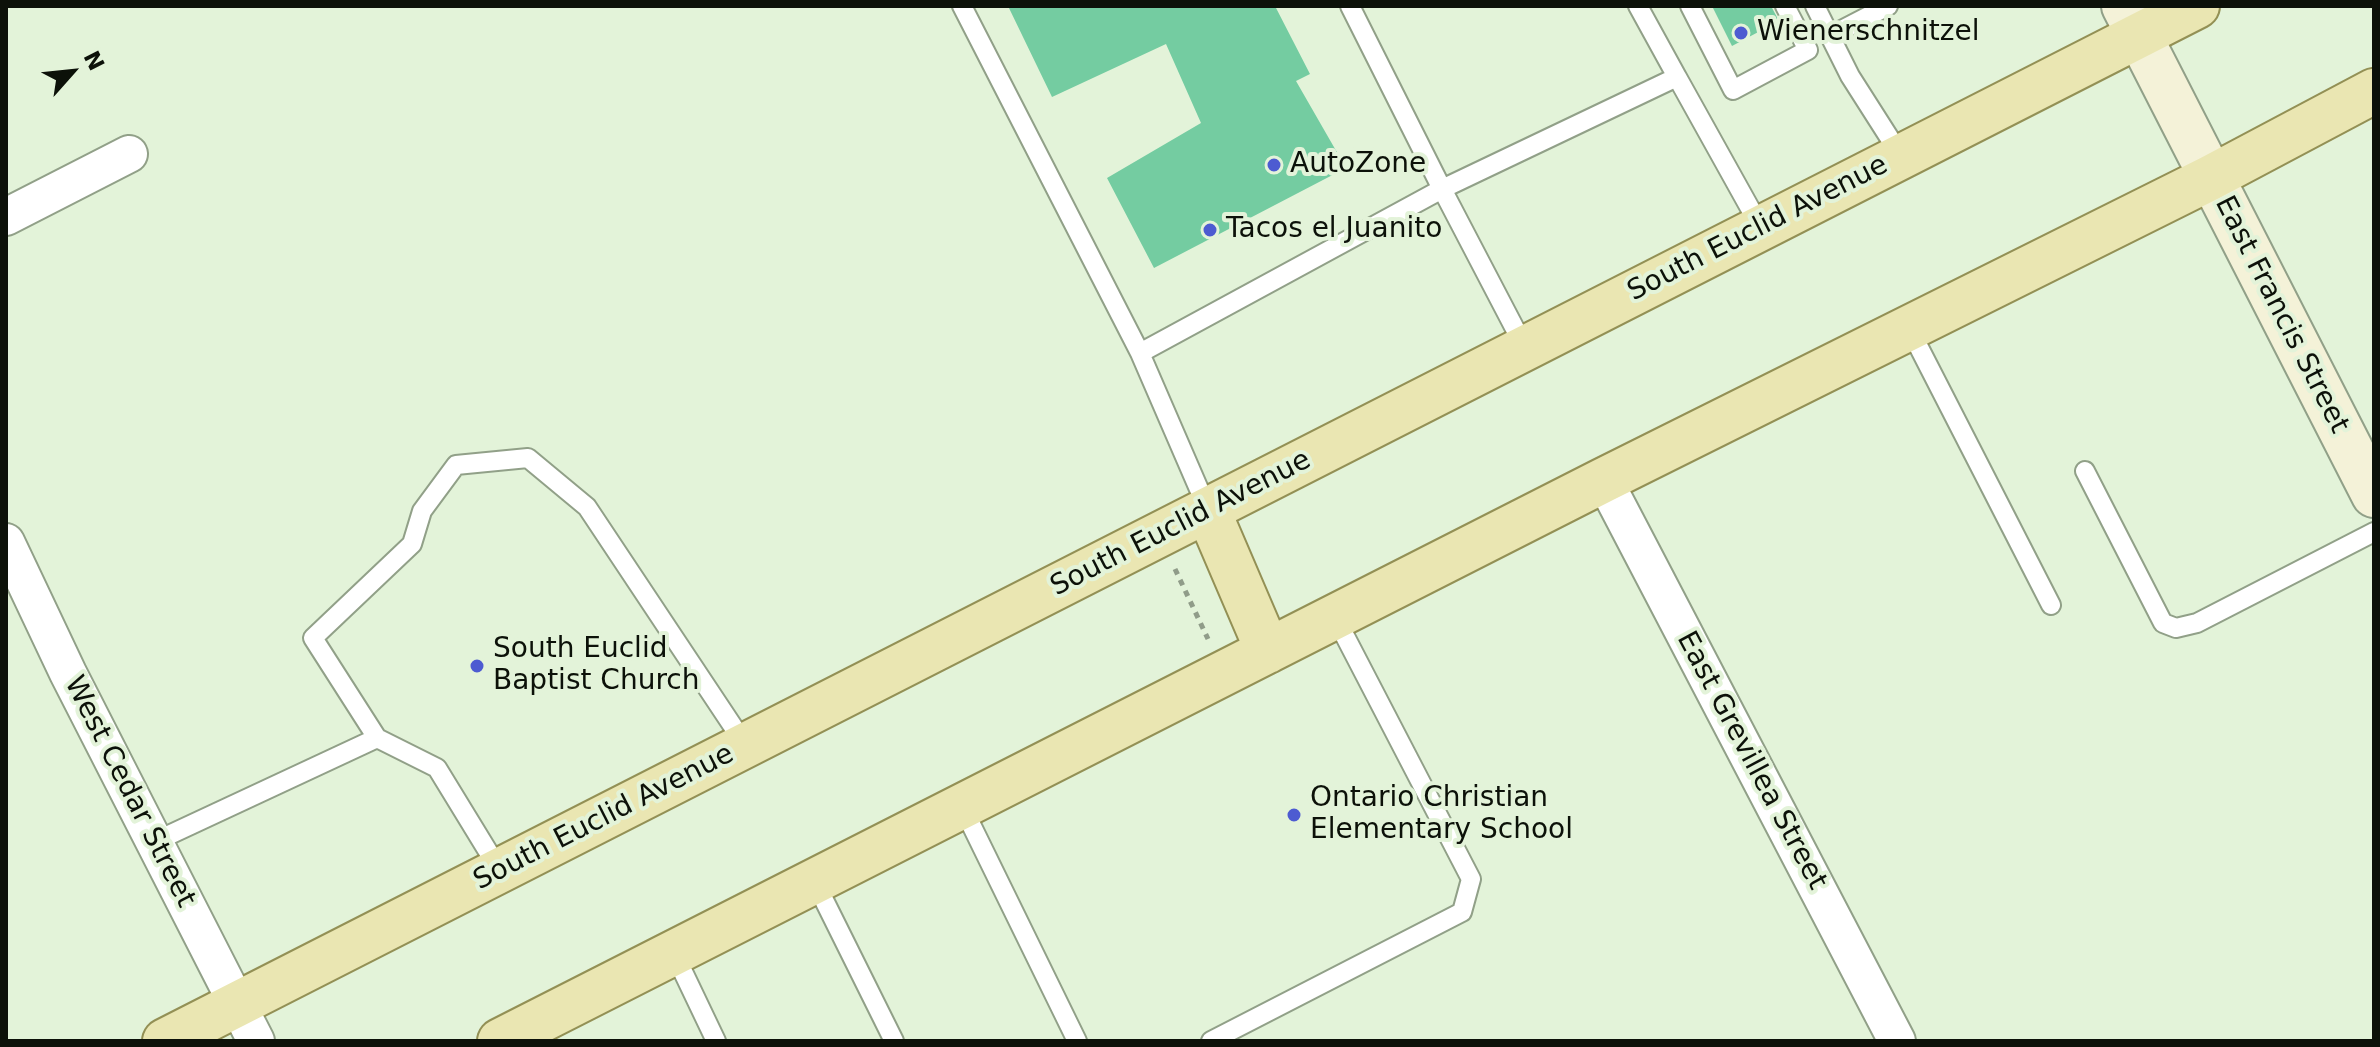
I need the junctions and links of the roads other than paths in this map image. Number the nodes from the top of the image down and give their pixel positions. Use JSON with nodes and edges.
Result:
{"nodes":[{"id":1,"x":962,"y":6,"type":"edge"},
{"id":2,"x":1350,"y":6,"type":"edge"},
{"id":3,"x":1638,"y":6,"type":"edge"},
{"id":4,"x":1690,"y":6,"type":"edge"},
{"id":5,"x":1785,"y":6,"type":"edge"},
{"id":6,"x":1815,"y":6,"type":"edge"},
{"id":7,"x":1888,"y":6,"type":"edge"},
{"id":8,"x":2197,"y":6,"type":"edge"},
{"id":9,"x":2132,"y":21,"type":"edge"},
{"id":10,"x":1830,"y":36,"type":"junction"},
{"id":11,"x":1677,"y":77,"type":"junction"},
{"id":12,"x":2374,"y":91,"type":"edge"},
{"id":13,"x":129,"y":154,"type":"dead end"},
{"id":14,"x":1901,"y":156,"type":"junction"},
{"id":15,"x":2210,"y":178,"type":"junction"},
{"id":16,"x":1442,"y":189,"type":"junction"},
{"id":17,"x":6,"y":217,"type":"edge"},
{"id":18,"x":1761,"y":228,"type":"junction"},
{"id":19,"x":1909,"y":328,"type":"junction"},
{"id":20,"x":1525,"y":348,"type":"junction"},
{"id":21,"x":1140,"y":353,"type":"junction"},
{"id":22,"x":2367,"y":467,"type":"edge"},
{"id":23,"x":2085,"y":471,"type":"dead end"},
{"id":24,"x":1604,"y":480,"type":"junction"},
{"id":25,"x":1208,"y":511,"type":"junction"},
{"id":26,"x":2374,"y":532,"type":"edge"},
{"id":27,"x":6,"y":542,"type":"edge"},
{"id":28,"x":2051,"y":605,"type":"dead end"},
{"id":29,"x":1335,"y":617,"type":"junction"},
{"id":30,"x":1268,"y":651,"type":"junction"},
{"id":31,"x":377,"y":738,"type":"junction"},
{"id":32,"x":746,"y":746,"type":"junction"},
{"id":33,"x":962,"y":806,"type":"junction"},
{"id":34,"x":154,"y":842,"type":"junction"},
{"id":35,"x":500,"y":871,"type":"junction"},
{"id":36,"x":815,"y":882,"type":"junction"},
{"id":37,"x":674,"y":953,"type":"junction"},
{"id":38,"x":246,"y":1023,"type":"edge"},
{"id":39,"x":165,"y":1041,"type":"edge"},
{"id":40,"x":500,"y":1041,"type":"edge"},
{"id":41,"x":716,"y":1041,"type":"edge"},
{"id":42,"x":894,"y":1041,"type":"edge"},
{"id":43,"x":1077,"y":1041,"type":"edge"},
{"id":44,"x":1211,"y":1041,"type":"edge"},
{"id":45,"x":1897,"y":1041,"type":"edge"}],
"edges":[{"from":1,"to":21,"type":"lane"},
{"from":2,"to":16,"type":"lane"},
{"from":3,"to":11,"type":"lane"},
{"from":4,"to":5,"type":"lane"},
{"from":6,"to":10,"type":"lane"},
{"from":7,"to":10,"type":"lane"},
{"from":8,"to":9,"type":"main road","name":"South Euclid Avenue"},
{"from":9,"to":14,"type":"main road","name":"South Euclid Avenue"},
{"from":9,"to":15,"type":"street","name":"East Francis Street"},
{"from":10,"to":14,"type":"lane"},
{"from":11,"to":16,"type":"lane"},
{"from":11,"to":18,"type":"lane"},
{"from":12,"to":15,"type":"main road"},
{"from":13,"to":17,"type":"street"},
{"from":14,"to":18,"type":"main road","name":"South Euclid Avenue"},
{"from":15,"to":19,"type":"main road"},
{"from":15,"to":22,"type":"street","name":"East Francis Street"},
{"from":16,"to":20,"type":"lane"},
{"from":16,"to":21,"type":"lane"},
{"from":18,"to":20,"type":"main road","name":"South Euclid Avenue"},
{"from":19,"to":24,"type":"main road"},
{"from":19,"to":28,"type":"lane"},
{"from":20,"to":25,"type":"main road","name":"South Euclid Avenue"},
{"from":21,"to":25,"type":"lane"},
{"from":23,"to":26,"type":"lane"},
{"from":24,"to":29,"type":"main road"},
{"from":24,"to":45,"type":"street","name":"East Grevillea Street"},
{"from":25,"to":30,"type":"main road"},
{"from":25,"to":32,"type":"main road","name":"South Euclid Avenue"},
{"from":27,"to":34,"type":"street","name":"West Cedar Street"},
{"from":29,"to":30,"type":"main road"},
{"from":29,"to":44,"type":"lane"},
{"from":30,"to":33,"type":"main road"},
{"from":31,"to":32,"type":"lane"},
{"from":31,"to":34,"type":"lane"},
{"from":31,"to":35,"type":"lane"},
{"from":32,"to":35,"type":"main road","name":"South Euclid Avenue"},
{"from":33,"to":36,"type":"main road"},
{"from":33,"to":43,"type":"lane"},
{"from":34,"to":38,"type":"street","name":"West Cedar Street"},
{"from":35,"to":38,"type":"main road","name":"South Euclid Avenue"},
{"from":36,"to":37,"type":"main road"},
{"from":36,"to":42,"type":"lane"},
{"from":37,"to":40,"type":"main road"},
{"from":37,"to":41,"type":"lane"},
{"from":38,"to":39,"type":"main road","name":"South Euclid Avenue"}]}
